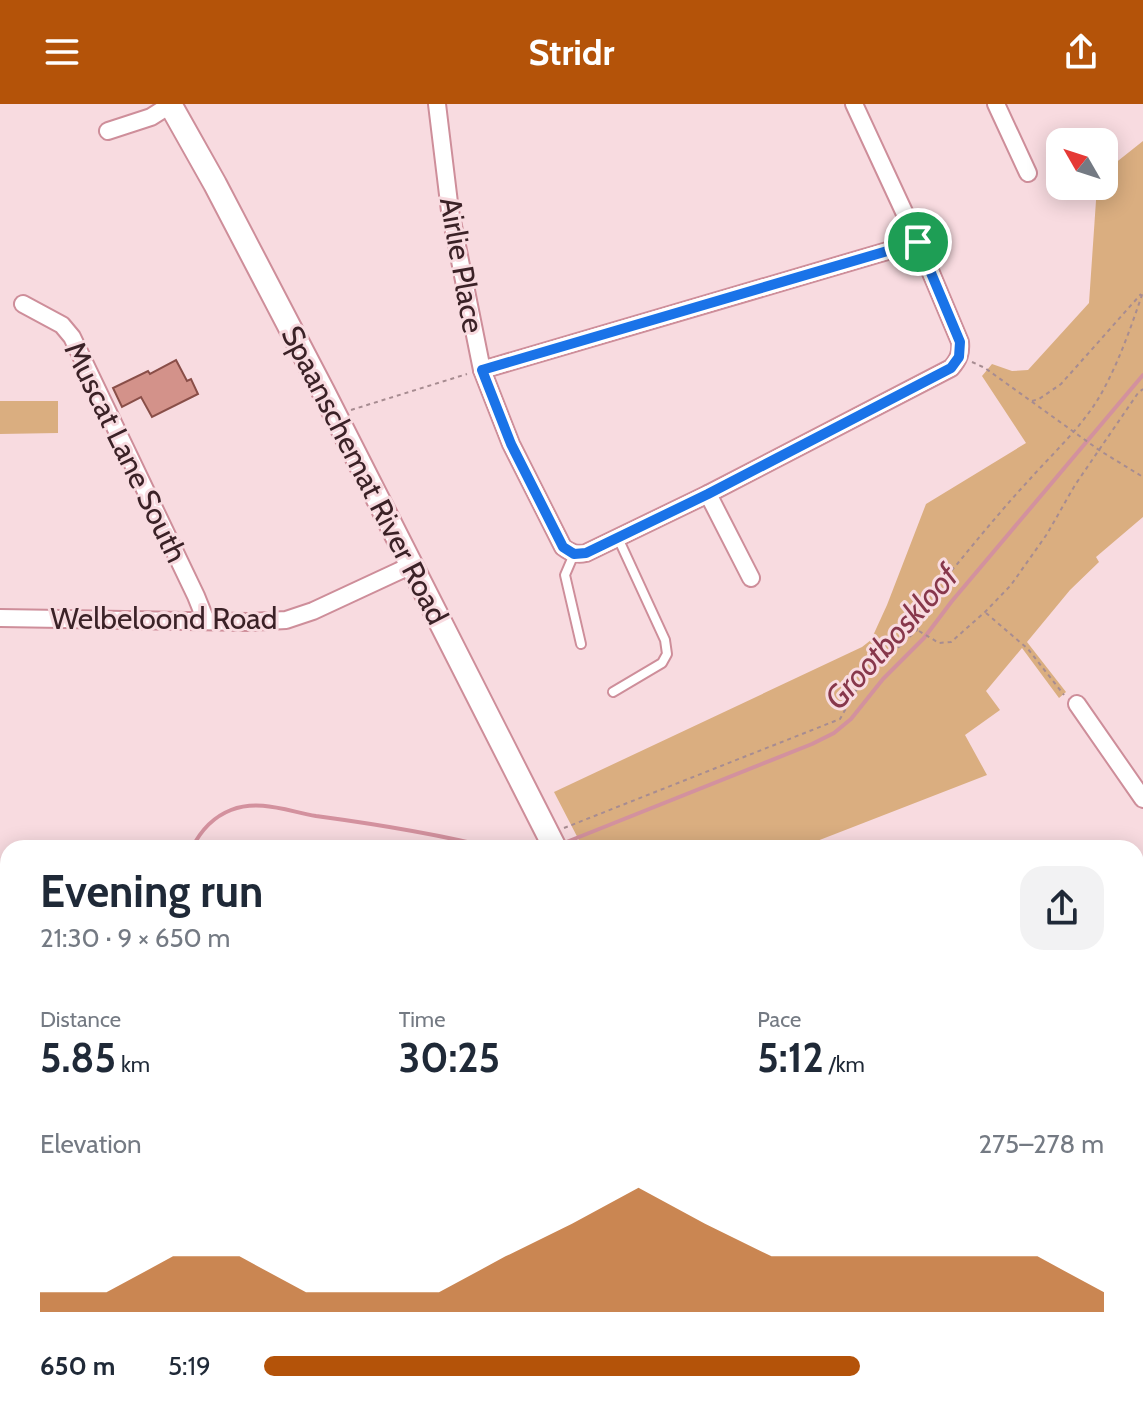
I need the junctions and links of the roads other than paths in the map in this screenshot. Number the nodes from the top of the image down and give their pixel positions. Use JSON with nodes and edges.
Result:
{"nodes":[{"id":1,"x":170,"y":104,"type":"edge"},
{"id":2,"x":437,"y":104,"type":"edge"},
{"id":3,"x":854,"y":104,"type":"edge"},
{"id":4,"x":996,"y":104,"type":"edge"},
{"id":5,"x":108,"y":131,"type":"dead end"},
{"id":6,"x":1028,"y":173,"type":"dead end"},
{"id":7,"x":918,"y":242,"type":"junction"},
{"id":8,"x":23,"y":304,"type":"dead end"},
{"id":9,"x":482,"y":370,"type":"junction"},
{"id":10,"x":708,"y":494,"type":"junction"},
{"id":11,"x":618,"y":538,"type":"junction"},
{"id":12,"x":574,"y":554,"type":"junction"},
{"id":13,"x":412,"y":565,"type":"junction"},
{"id":14,"x":751,"y":578,"type":"dead end"},
{"id":15,"x":0,"y":618,"type":"edge"},
{"id":16,"x":206,"y":621,"type":"junction"},
{"id":17,"x":581,"y":644,"type":"dead end"},
{"id":18,"x":613,"y":692,"type":"dead end"},
{"id":19,"x":1077,"y":704,"type":"road end"},
{"id":20,"x":1143,"y":799,"type":"edge"},
{"id":21,"x":555,"y":839,"type":"edge"}],
"edges":[{"from":1,"to":5,"type":"street"},
{"from":1,"to":13,"type":"main road","name":"Spaanschemat River Road"},
{"from":2,"to":9,"type":"street","name":"Airlie Place"},
{"from":3,"to":7,"type":"street"},
{"from":4,"to":6,"type":"street"},
{"from":7,"to":9,"type":"street"},
{"from":7,"to":10,"type":"street"},
{"from":8,"to":16,"type":"street","name":"Muscat Lane South"},
{"from":9,"to":12,"type":"street","name":"Airlie Place"},
{"from":10,"to":11,"type":"street"},
{"from":10,"to":14,"type":"street"},
{"from":11,"to":12,"type":"street"},
{"from":11,"to":18,"type":"lane"},
{"from":12,"to":17,"type":"lane"},
{"from":13,"to":16,"type":"street","name":"Welbeloond Road"},
{"from":13,"to":21,"type":"main road","name":"Spaanschemat River Road"},
{"from":15,"to":16,"type":"street","name":"Welbeloond Road"},
{"from":19,"to":20,"type":"street"}]}
